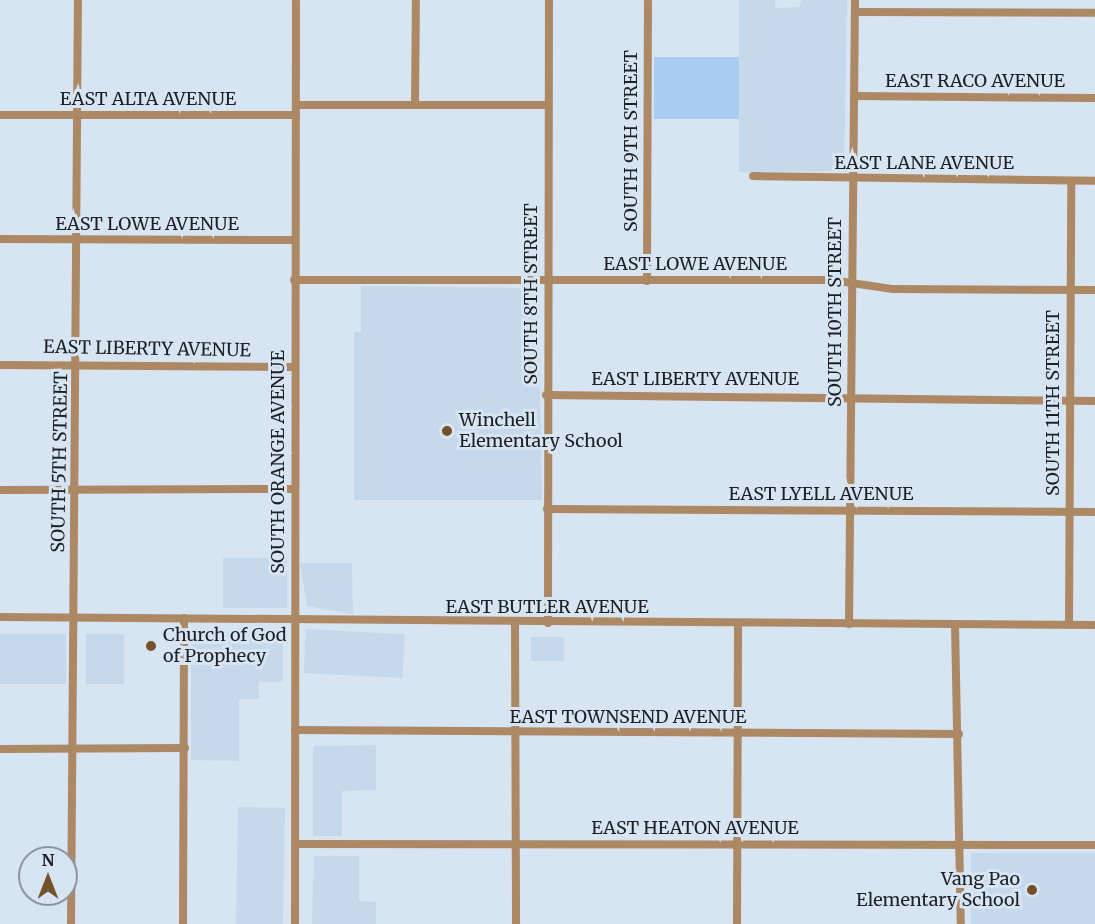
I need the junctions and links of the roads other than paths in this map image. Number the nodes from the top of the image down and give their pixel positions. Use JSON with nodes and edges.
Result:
{"nodes":[{"id":1,"x":78,"y":0,"type":"edge"},
{"id":2,"x":296,"y":0,"type":"edge"},
{"id":3,"x":416,"y":0,"type":"edge"},
{"id":4,"x":549,"y":0,"type":"edge"},
{"id":5,"x":648,"y":0,"type":"edge"},
{"id":6,"x":855,"y":0,"type":"edge"},
{"id":7,"x":855,"y":12,"type":"junction"},
{"id":8,"x":1095,"y":13,"type":"edge"},
{"id":9,"x":854,"y":96,"type":"junction"},
{"id":10,"x":1095,"y":98,"type":"edge"},
{"id":11,"x":296,"y":105,"type":"junction"},
{"id":12,"x":415,"y":105,"type":"junction"},
{"id":13,"x":548,"y":105,"type":"junction"},
{"id":14,"x":296,"y":115,"type":"junction"},
{"id":15,"x":0,"y":116,"type":"edge"},
{"id":16,"x":77,"y":116,"type":"junction"},
{"id":17,"x":753,"y":176,"type":"dead end"},
{"id":18,"x":853,"y":179,"type":"junction"},
{"id":19,"x":1071,"y":181,"type":"junction"},
{"id":20,"x":1095,"y":181,"type":"edge"},
{"id":21,"x":0,"y":239,"type":"edge"},
{"id":22,"x":78,"y":240,"type":"junction"},
{"id":23,"x":295,"y":240,"type":"junction"},
{"id":24,"x":294,"y":280,"type":"junction"},
{"id":25,"x":547,"y":281,"type":"junction"},
{"id":26,"x":647,"y":281,"type":"junction"},
{"id":27,"x":851,"y":285,"type":"junction"},
{"id":28,"x":1070,"y":290,"type":"junction"},
{"id":29,"x":1095,"y":290,"type":"edge"},
{"id":30,"x":78,"y":364,"type":"junction"},
{"id":31,"x":0,"y":365,"type":"edge"},
{"id":32,"x":294,"y":367,"type":"junction"},
{"id":33,"x":546,"y":395,"type":"junction"},
{"id":34,"x":850,"y":399,"type":"junction"},
{"id":35,"x":1069,"y":401,"type":"junction"},
{"id":36,"x":1095,"y":401,"type":"edge"},
{"id":37,"x":295,"y":489,"type":"junction"},
{"id":38,"x":0,"y":490,"type":"edge"},
{"id":39,"x":75,"y":490,"type":"junction"},
{"id":40,"x":548,"y":509,"type":"junction"},
{"id":41,"x":849,"y":510,"type":"junction"},
{"id":42,"x":1069,"y":512,"type":"junction"},
{"id":43,"x":1095,"y":512,"type":"edge"},
{"id":44,"x":0,"y":617,"type":"edge"},
{"id":45,"x":73,"y":618,"type":"junction"},
{"id":46,"x":184,"y":618,"type":"junction"},
{"id":47,"x":295,"y":619,"type":"junction"},
{"id":48,"x":515,"y":623,"type":"junction"},
{"id":49,"x":548,"y":623,"type":"junction"},
{"id":50,"x":738,"y":624,"type":"junction"},
{"id":51,"x":849,"y":624,"type":"junction"},
{"id":52,"x":955,"y":624,"type":"junction"},
{"id":53,"x":1069,"y":625,"type":"junction"},
{"id":54,"x":1095,"y":625,"type":"edge"},
{"id":55,"x":295,"y":730,"type":"junction"},
{"id":56,"x":516,"y":733,"type":"junction"},
{"id":57,"x":959,"y":734,"type":"junction"},
{"id":58,"x":738,"y":735,"type":"junction"},
{"id":59,"x":184,"y":748,"type":"junction"},
{"id":60,"x":0,"y":749,"type":"edge"},
{"id":61,"x":72,"y":749,"type":"junction"},
{"id":62,"x":296,"y":843,"type":"junction"},
{"id":63,"x":516,"y":844,"type":"junction"},
{"id":64,"x":737,"y":845,"type":"junction"},
{"id":65,"x":959,"y":845,"type":"junction"},
{"id":66,"x":1095,"y":845,"type":"edge"},
{"id":67,"x":71,"y":924,"type":"edge"},
{"id":68,"x":183,"y":924,"type":"edge"},
{"id":69,"x":295,"y":924,"type":"edge"},
{"id":70,"x":516,"y":924,"type":"edge"},
{"id":71,"x":737,"y":924,"type":"edge"},
{"id":72,"x":962,"y":924,"type":"edge"}],
"edges":[{"from":1,"to":16,"type":"street","name":"SOUTH 5TH STREET"},
{"from":2,"to":11,"type":"street","name":"SOUTH ORANGE AVENUE"},
{"from":3,"to":12,"type":"street"},
{"from":4,"to":13,"type":"street","name":"SOUTH 8TH STREET"},
{"from":5,"to":26,"type":"street","name":"SOUTH 9TH STREET"},
{"from":6,"to":7,"type":"street","name":"SOUTH 10TH STREET"},
{"from":7,"to":8,"type":"street"},
{"from":7,"to":9,"type":"street","name":"SOUTH 10TH STREET"},
{"from":9,"to":10,"type":"street","name":"EAST RACO AVENUE"},
{"from":9,"to":18,"type":"street","name":"SOUTH 10TH STREET"},
{"from":11,"to":12,"type":"street"},
{"from":11,"to":14,"type":"street","name":"SOUTH ORANGE AVENUE"},
{"from":12,"to":13,"type":"street"},
{"from":13,"to":25,"type":"street","name":"SOUTH 8TH STREET"},
{"from":14,"to":16,"type":"street","name":"EAST ALTA AVENUE"},
{"from":14,"to":23,"type":"street","name":"SOUTH ORANGE AVENUE"},
{"from":15,"to":16,"type":"street","name":"EAST ALTA AVENUE"},
{"from":16,"to":22,"type":"street","name":"SOUTH 5TH STREET"},
{"from":17,"to":18,"type":"street","name":"EAST LANE AVENUE"},
{"from":18,"to":19,"type":"street","name":"EAST LANE AVENUE"},
{"from":18,"to":27,"type":"street","name":"SOUTH 10TH STREET"},
{"from":19,"to":20,"type":"street","name":"EAST LANE AVENUE"},
{"from":19,"to":28,"type":"street","name":"SOUTH 11TH STREET"},
{"from":21,"to":22,"type":"street","name":"EAST LOWE AVENUE"},
{"from":22,"to":23,"type":"street","name":"EAST LOWE AVENUE"},
{"from":22,"to":30,"type":"street","name":"SOUTH 5TH STREET"},
{"from":23,"to":24,"type":"street","name":"SOUTH ORANGE AVENUE"},
{"from":24,"to":25,"type":"street","name":"EAST LOWE AVENUE"},
{"from":24,"to":32,"type":"street","name":"SOUTH ORANGE AVENUE"},
{"from":25,"to":26,"type":"street","name":"EAST LOWE AVENUE"},
{"from":25,"to":33,"type":"street","name":"SOUTH 8TH STREET"},
{"from":26,"to":27,"type":"street","name":"EAST LOWE AVENUE"},
{"from":27,"to":28,"type":"street","name":"EAST LOWE AVENUE"},
{"from":27,"to":34,"type":"street","name":"SOUTH 10TH STREET"},
{"from":28,"to":29,"type":"street","name":"EAST LOWE AVENUE"},
{"from":28,"to":35,"type":"street","name":"SOUTH 11TH STREET"},
{"from":30,"to":31,"type":"street","name":"EAST LIBERTY AVENUE"},
{"from":30,"to":32,"type":"street","name":"EAST LIBERTY AVENUE"},
{"from":30,"to":39,"type":"street","name":"SOUTH 5TH STREET"},
{"from":32,"to":37,"type":"street","name":"SOUTH ORANGE AVENUE"},
{"from":33,"to":34,"type":"street","name":"EAST LIBERTY AVENUE"},
{"from":33,"to":40,"type":"street","name":"SOUTH 8TH STREET"},
{"from":34,"to":35,"type":"street","name":"EAST LIBERTY AVENUE"},
{"from":34,"to":41,"type":"street","name":"SOUTH 10TH STREET"},
{"from":35,"to":36,"type":"street","name":"EAST LIBERTY AVENUE"},
{"from":35,"to":42,"type":"street","name":"SOUTH 11TH STREET"},
{"from":37,"to":39,"type":"street"},
{"from":37,"to":47,"type":"street","name":"SOUTH ORANGE AVENUE"},
{"from":38,"to":39,"type":"street"},
{"from":39,"to":45,"type":"street","name":"SOUTH 5TH STREET"},
{"from":40,"to":41,"type":"street","name":"EAST LYELL AVENUE"},
{"from":40,"to":49,"type":"street","name":"SOUTH 8TH STREET"},
{"from":41,"to":42,"type":"street","name":"EAST LYELL AVENUE"},
{"from":41,"to":51,"type":"street","name":"SOUTH 10TH STREET"},
{"from":42,"to":43,"type":"street","name":"EAST LYELL AVENUE"},
{"from":42,"to":53,"type":"street","name":"SOUTH 11TH STREET"},
{"from":44,"to":45,"type":"street","name":"EAST BUTLER AVENUE"},
{"from":45,"to":46,"type":"street","name":"EAST BUTLER AVENUE"},
{"from":45,"to":61,"type":"street","name":"SOUTH 5TH STREET"},
{"from":46,"to":47,"type":"street","name":"EAST BUTLER AVENUE"},
{"from":46,"to":59,"type":"street"},
{"from":47,"to":48,"type":"street","name":"EAST BUTLER AVENUE"},
{"from":47,"to":55,"type":"street","name":"SOUTH ORANGE AVENUE"},
{"from":48,"to":49,"type":"street","name":"EAST BUTLER AVENUE"},
{"from":48,"to":56,"type":"street"},
{"from":49,"to":50,"type":"street","name":"EAST BUTLER AVENUE"},
{"from":50,"to":51,"type":"street","name":"EAST BUTLER AVENUE"},
{"from":50,"to":58,"type":"street"},
{"from":51,"to":52,"type":"street","name":"EAST BUTLER AVENUE"},
{"from":52,"to":53,"type":"street","name":"EAST BUTLER AVENUE"},
{"from":52,"to":57,"type":"street"},
{"from":53,"to":54,"type":"street","name":"EAST BUTLER AVENUE"},
{"from":55,"to":56,"type":"street","name":"EAST TOWNSEND AVENUE"},
{"from":55,"to":62,"type":"street","name":"SOUTH ORANGE AVENUE"},
{"from":56,"to":58,"type":"street","name":"EAST TOWNSEND AVENUE"},
{"from":56,"to":63,"type":"street"},
{"from":57,"to":58,"type":"street","name":"EAST TOWNSEND AVENUE"},
{"from":57,"to":65,"type":"street"},
{"from":58,"to":64,"type":"street"},
{"from":59,"to":61,"type":"street"},
{"from":59,"to":68,"type":"street"},
{"from":60,"to":61,"type":"street"},
{"from":61,"to":67,"type":"street","name":"SOUTH 5TH STREET"},
{"from":62,"to":63,"type":"street","name":"EAST HEATON AVENUE"},
{"from":62,"to":69,"type":"street","name":"SOUTH ORANGE AVENUE"},
{"from":63,"to":64,"type":"street","name":"EAST HEATON AVENUE"},
{"from":63,"to":70,"type":"street"},
{"from":64,"to":65,"type":"street","name":"EAST HEATON AVENUE"},
{"from":64,"to":71,"type":"street"},
{"from":65,"to":66,"type":"street","name":"EAST HEATON AVENUE"},
{"from":65,"to":72,"type":"street"}]}
